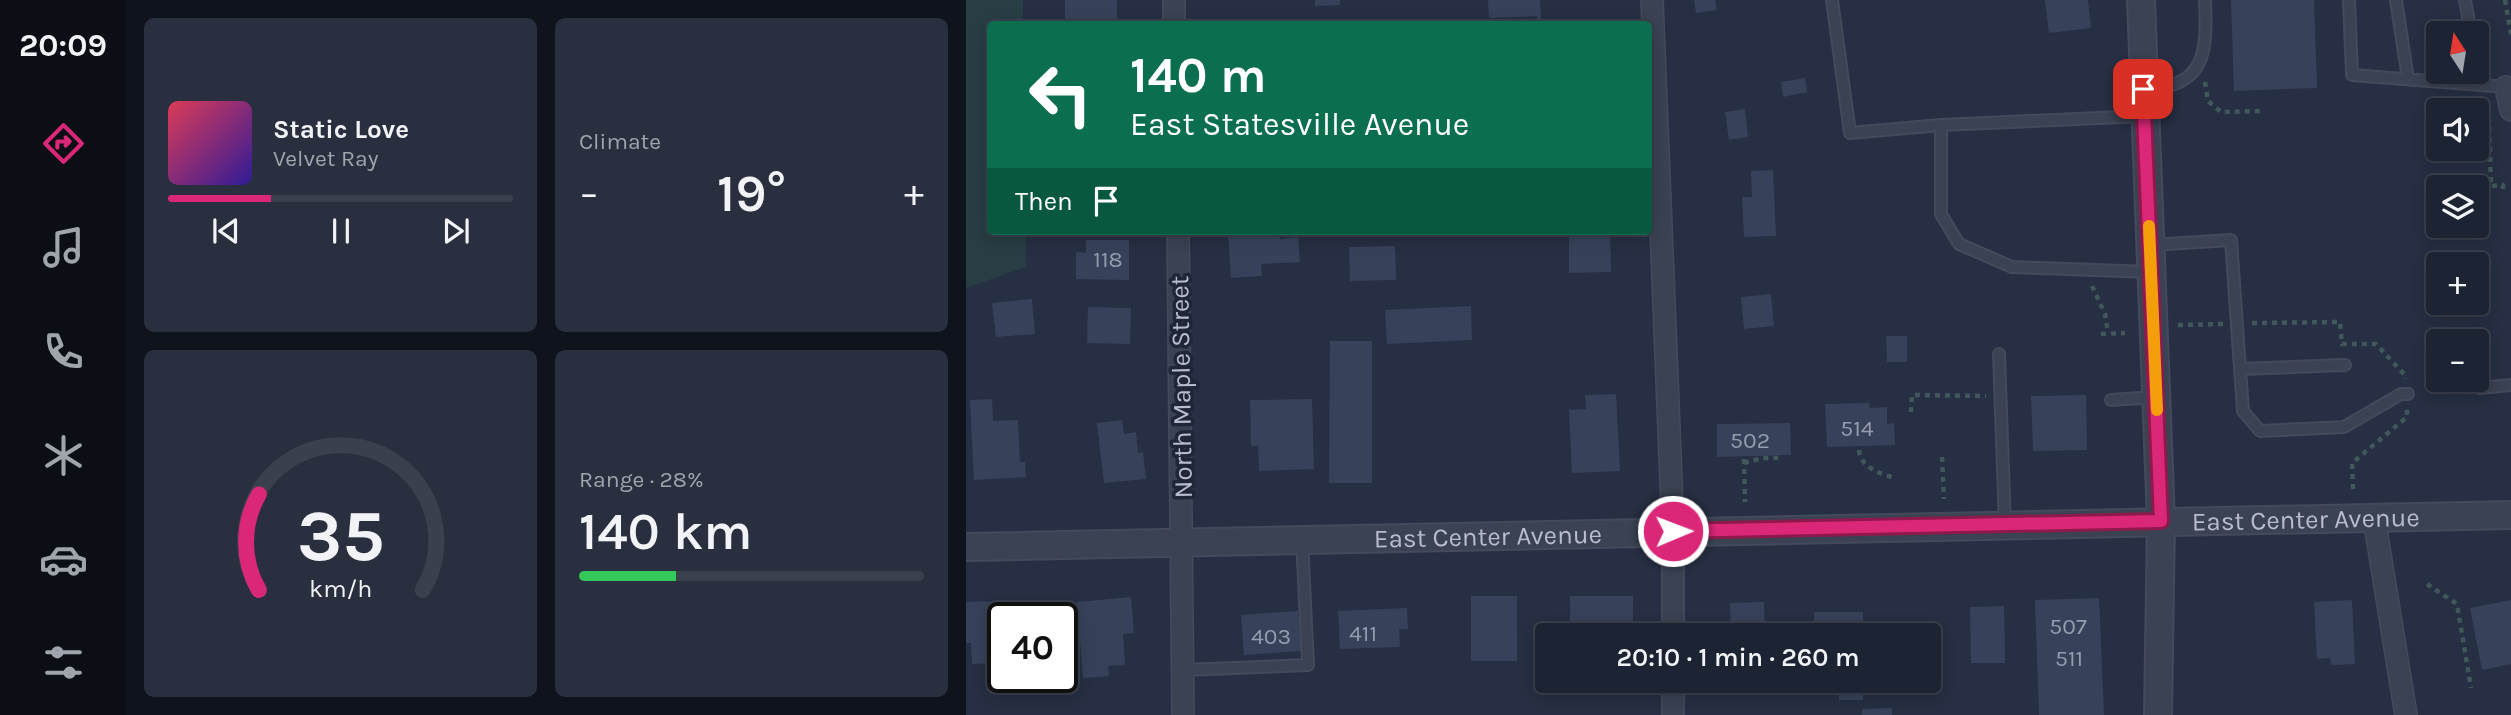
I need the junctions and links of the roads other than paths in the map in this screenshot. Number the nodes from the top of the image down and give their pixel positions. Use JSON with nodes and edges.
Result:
{"nodes":[{"id":1,"x":1174,"y":0,"type":"edge"},
{"id":2,"x":1651,"y":0,"type":"edge"},
{"id":3,"x":1832,"y":0,"type":"edge"},
{"id":4,"x":2141,"y":0,"type":"edge"},
{"id":5,"x":2205,"y":0,"type":"edge"},
{"id":6,"x":2349,"y":0,"type":"edge"},
{"id":7,"x":2396,"y":0,"type":"edge"},
{"id":8,"x":2465,"y":0,"type":"edge"},
{"id":9,"x":1174,"y":21,"type":"edge"},
{"id":10,"x":1652,"y":21,"type":"edge"},
{"id":11,"x":2469,"y":21,"type":"edge"},
{"id":12,"x":1652,"y":24,"type":"edge"},
{"id":13,"x":2408,"y":79,"type":"junction"},
{"id":14,"x":2481,"y":85,"type":"joint"},
{"id":15,"x":2501,"y":87,"type":"joint"},
{"id":16,"x":2143,"y":89,"type":"junction"},
{"id":17,"x":2511,"y":110,"type":"edge"},
{"id":18,"x":2144,"y":116,"type":"junction"},
{"id":19,"x":1941,"y":125,"type":"junction"},
{"id":20,"x":1178,"y":235,"type":"edge"},
{"id":21,"x":2150,"y":245,"type":"junction"},
{"id":22,"x":2151,"y":272,"type":"junction"},
{"id":23,"x":1999,"y":354,"type":"dead end"},
{"id":24,"x":2344,"y":365,"type":"dead end"},
{"id":25,"x":2240,"y":369,"type":"junction"},
{"id":26,"x":2511,"y":386,"type":"edge"},
{"id":27,"x":2489,"y":387,"type":"edge"},
{"id":28,"x":2408,"y":394,"type":"dead end"},
{"id":29,"x":2156,"y":397,"type":"junction"},
{"id":30,"x":2111,"y":401,"type":"dead end"},
{"id":31,"x":2511,"y":515,"type":"edge"},
{"id":32,"x":2374,"y":517,"type":"junction"},
{"id":33,"x":2161,"y":521,"type":"junction"},
{"id":34,"x":2006,"y":524,"type":"junction"},
{"id":35,"x":1673,"y":531,"type":"junction"},
{"id":36,"x":1302,"y":539,"type":"junction"},
{"id":37,"x":1183,"y":542,"type":"junction"},
{"id":38,"x":966,"y":547,"type":"edge"},
{"id":39,"x":1673,"y":623,"type":"edge"},
{"id":40,"x":1183,"y":670,"type":"junction"},
{"id":41,"x":1673,"y":693,"type":"edge"},
{"id":42,"x":1183,"y":715,"type":"edge"},
{"id":43,"x":1673,"y":715,"type":"edge"},
{"id":44,"x":2158,"y":715,"type":"edge"},
{"id":45,"x":2406,"y":715,"type":"edge"}],
"edges":[{"from":1,"to":9,"type":"street"},
{"from":2,"to":10,"type":"street"},
{"from":3,"to":19,"type":"lane"},
{"from":4,"to":16,"type":"street"},
{"from":5,"to":16,"type":"lane"},
{"from":6,"to":13,"type":"lane"},
{"from":7,"to":13,"type":"lane"},
{"from":8,"to":11,"type":"lane"},
{"from":12,"to":35,"type":"street"},
{"from":13,"to":14,"type":"lane"},
{"from":14,"to":15,"type":"lane"},
{"from":15,"to":17,"type":"street"},
{"from":16,"to":18,"type":"street"},
{"from":18,"to":19,"type":"lane"},
{"from":18,"to":21,"type":"street"},
{"from":19,"to":22,"type":"lane"},
{"from":20,"to":37,"type":"street","name":"North Maple Street"},
{"from":21,"to":22,"type":"street"},
{"from":21,"to":25,"type":"lane"},
{"from":22,"to":29,"type":"street"},
{"from":23,"to":34,"type":"lane"},
{"from":24,"to":25,"type":"lane"},
{"from":25,"to":28,"type":"lane"},
{"from":26,"to":27,"type":"lane"},
{"from":29,"to":30,"type":"lane"},
{"from":29,"to":33,"type":"street"},
{"from":31,"to":32,"type":"street","name":"East Center Avenue"},
{"from":32,"to":33,"type":"street","name":"East Center Avenue"},
{"from":32,"to":45,"type":"street"},
{"from":33,"to":34,"type":"street","name":"East Center Avenue"},
{"from":33,"to":44,"type":"street"},
{"from":34,"to":35,"type":"street","name":"East Center Avenue"},
{"from":35,"to":36,"type":"street","name":"East Center Avenue"},
{"from":35,"to":39,"type":"street"},
{"from":36,"to":37,"type":"street","name":"East Center Avenue"},
{"from":36,"to":40,"type":"lane"},
{"from":37,"to":38,"type":"street","name":"East Center Avenue"},
{"from":37,"to":40,"type":"street","name":"North Maple Street"},
{"from":40,"to":42,"type":"street","name":"North Maple Street"},
{"from":41,"to":43,"type":"street"}]}
